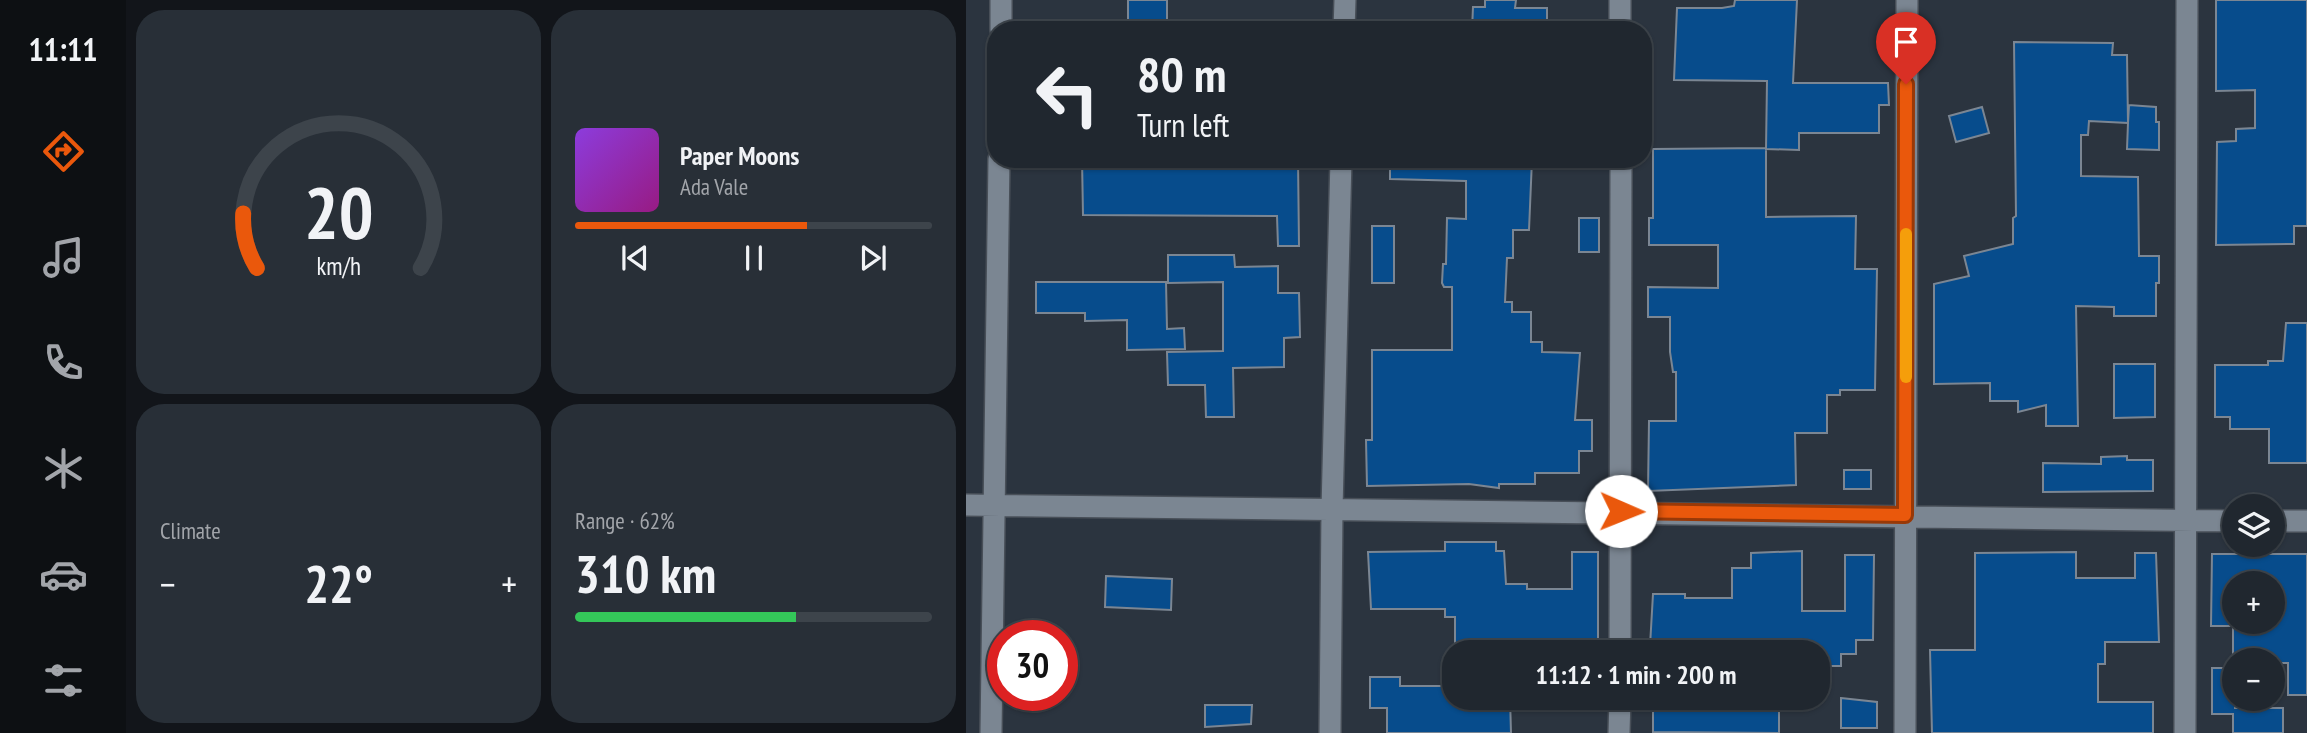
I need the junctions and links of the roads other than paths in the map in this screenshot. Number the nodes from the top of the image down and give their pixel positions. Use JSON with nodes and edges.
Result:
{"nodes":[{"id":1,"x":1001,"y":0,"type":"edge"},
{"id":2,"x":1345,"y":0,"type":"edge"},
{"id":3,"x":1620,"y":0,"type":"edge"},
{"id":4,"x":1907,"y":0,"type":"edge"},
{"id":5,"x":2187,"y":0,"type":"edge"},
{"id":6,"x":1001,"y":21,"type":"edge"},
{"id":7,"x":1344,"y":21,"type":"edge"},
{"id":8,"x":1620,"y":21,"type":"edge"},
{"id":9,"x":999,"y":168,"type":"edge"},
{"id":10,"x":1341,"y":168,"type":"edge"},
{"id":11,"x":1621,"y":168,"type":"edge"},
{"id":12,"x":995,"y":504,"type":"junction"},
{"id":13,"x":966,"y":505,"type":"edge"},
{"id":14,"x":1332,"y":509,"type":"junction"},
{"id":15,"x":1621,"y":511,"type":"junction"},
{"id":16,"x":1905,"y":515,"type":"junction"},
{"id":17,"x":2185,"y":521,"type":"junction"},
{"id":18,"x":2222,"y":521,"type":"edge"},
{"id":19,"x":2285,"y":521,"type":"edge"},
{"id":20,"x":2307,"y":521,"type":"edge"},
{"id":21,"x":1620,"y":640,"type":"edge"},
{"id":22,"x":1620,"y":710,"type":"edge"},
{"id":23,"x":991,"y":733,"type":"edge"},
{"id":24,"x":1330,"y":733,"type":"edge"},
{"id":25,"x":1619,"y":733,"type":"edge"},
{"id":26,"x":1905,"y":733,"type":"edge"},
{"id":27,"x":2185,"y":733,"type":"edge"}],
"edges":[{"from":1,"to":6,"type":"street"},
{"from":2,"to":7,"type":"street"},
{"from":3,"to":8,"type":"street"},
{"from":4,"to":16,"type":"street"},
{"from":5,"to":17,"type":"street"},
{"from":9,"to":12,"type":"street"},
{"from":10,"to":14,"type":"street"},
{"from":11,"to":15,"type":"street"},
{"from":12,"to":13,"type":"street"},
{"from":12,"to":14,"type":"street"},
{"from":12,"to":23,"type":"street"},
{"from":14,"to":15,"type":"street"},
{"from":14,"to":24,"type":"street"},
{"from":15,"to":16,"type":"street"},
{"from":15,"to":21,"type":"street"},
{"from":16,"to":17,"type":"street"},
{"from":16,"to":26,"type":"street"},
{"from":17,"to":18,"type":"street"},
{"from":17,"to":27,"type":"street"},
{"from":19,"to":20,"type":"street"},
{"from":22,"to":25,"type":"street"}]}
